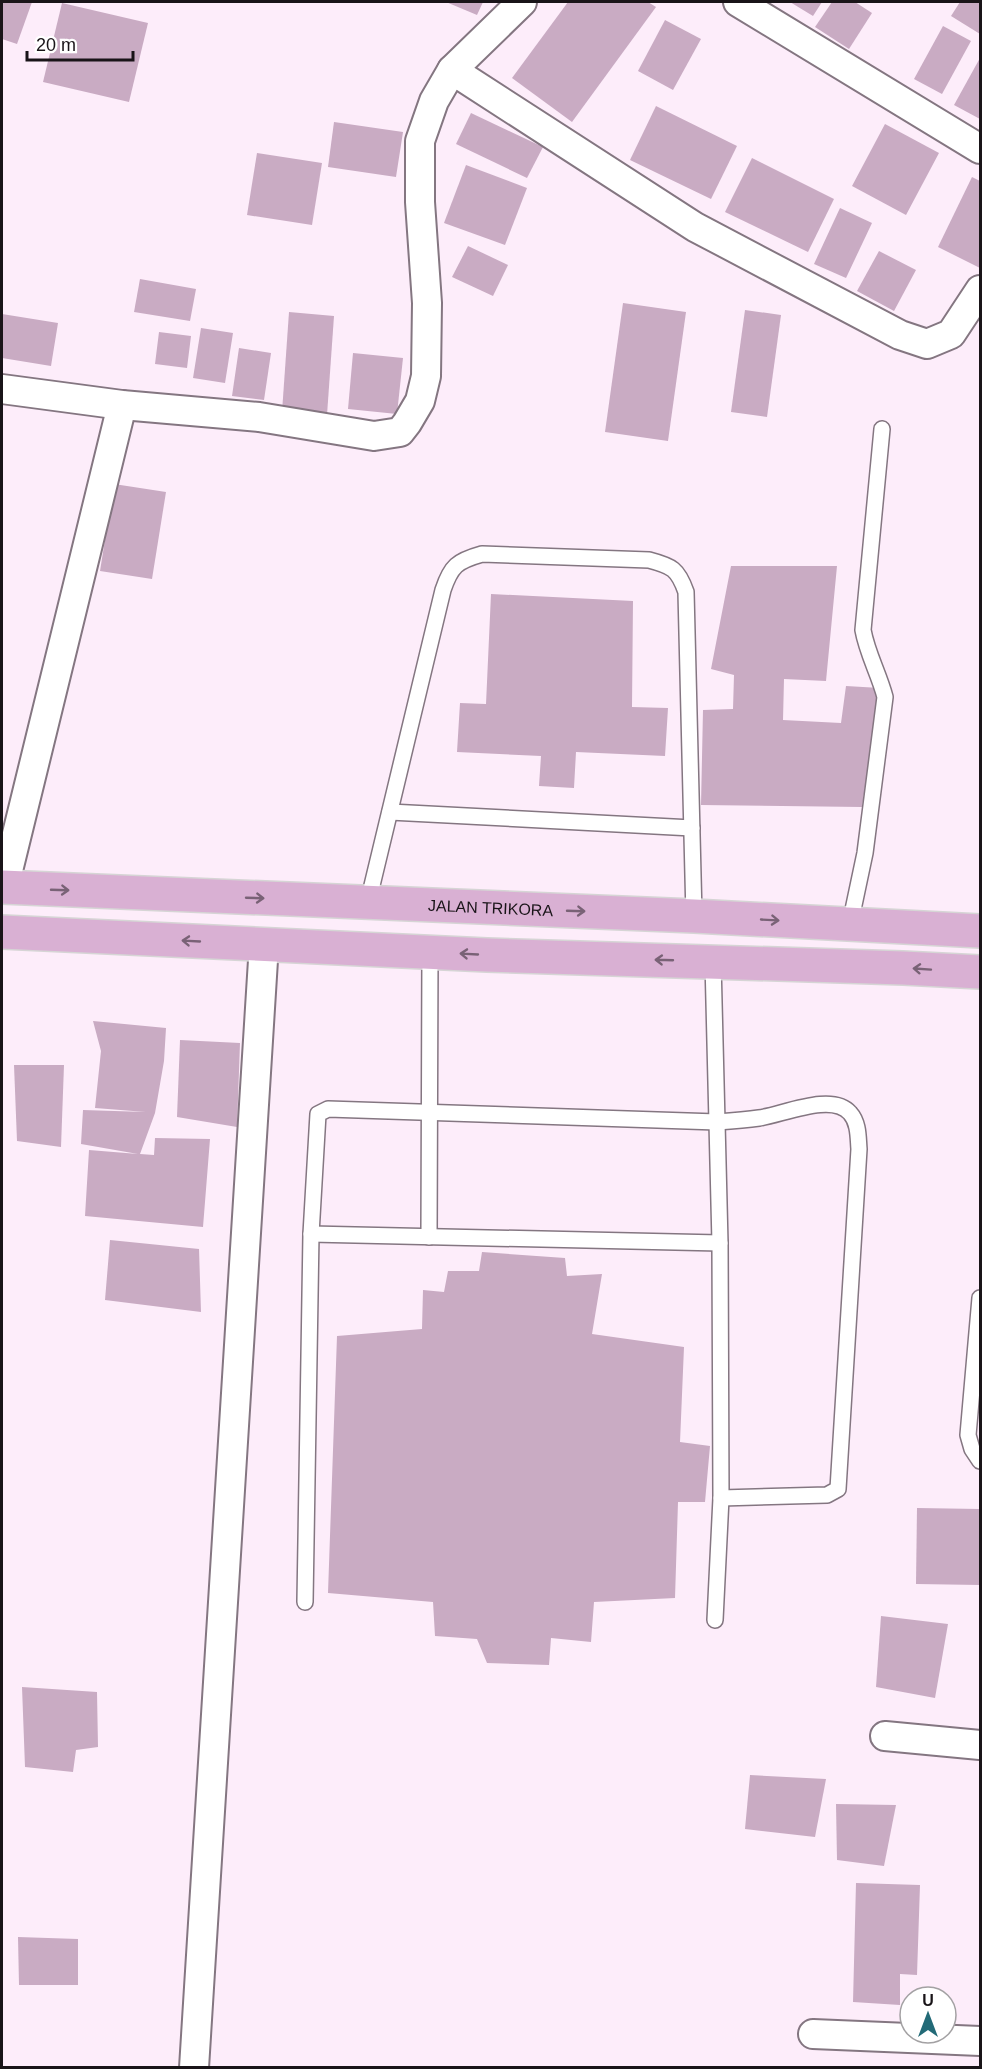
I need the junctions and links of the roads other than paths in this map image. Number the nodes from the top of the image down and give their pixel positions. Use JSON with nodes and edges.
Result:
{"nodes":[{"id":1,"x":522,"y":2,"type":"edge"},
{"id":2,"x":738,"y":2,"type":"edge"},
{"id":3,"x":452,"y":70,"type":"junction"},
{"id":4,"x":981,"y":149,"type":"edge"},
{"id":5,"x":981,"y":290,"type":"edge"},
{"id":6,"x":2,"y":389,"type":"edge"},
{"id":7,"x":122,"y":405,"type":"junction"},
{"id":8,"x":882,"y":429,"type":"dead end"},
{"id":9,"x":390,"y":812,"type":"junction"},
{"id":10,"x":692,"y":828,"type":"junction"},
{"id":11,"x":3,"y":887,"type":"edge"},
{"id":12,"x":368,"y":902,"type":"junction"},
{"id":13,"x":694,"y":916,"type":"junction"},
{"id":14,"x":850,"y":924,"type":"junction"},
{"id":15,"x":981,"y":930,"type":"edge"},
{"id":16,"x":2,"y":932,"type":"edge"},
{"id":17,"x":264,"y":944,"type":"junction"},
{"id":18,"x":430,"y":952,"type":"junction"},
{"id":19,"x":713,"y":962,"type":"junction"},
{"id":20,"x":981,"y":972,"type":"edge"},
{"id":21,"x":429,"y":1113,"type":"junction"},
{"id":22,"x":717,"y":1122,"type":"junction"},
{"id":23,"x":311,"y":1234,"type":"junction"},
{"id":24,"x":429,"y":1237,"type":"junction"},
{"id":25,"x":720,"y":1243,"type":"junction"},
{"id":26,"x":981,"y":1298,"type":"edge"},
{"id":27,"x":981,"y":1461,"type":"edge"},
{"id":28,"x":721,"y":1498,"type":"junction"},
{"id":29,"x":305,"y":1602,"type":"dead end"},
{"id":30,"x":715,"y":1620,"type":"dead end"},
{"id":31,"x":885,"y":1736,"type":"dead end"},
{"id":32,"x":981,"y":1745,"type":"edge"},
{"id":33,"x":813,"y":2034,"type":"dead end"},
{"id":34,"x":981,"y":2041,"type":"edge"},
{"id":35,"x":194,"y":2067,"type":"edge"}],
"edges":[{"from":1,"to":3,"type":"street"},
{"from":2,"to":4,"type":"street"},
{"from":3,"to":5,"type":"street"},
{"from":3,"to":7,"type":"street"},
{"from":6,"to":7,"type":"street"},
{"from":7,"to":11,"type":"street"},
{"from":8,"to":14,"type":"lane"},
{"from":9,"to":10,"type":"lane"},
{"from":9,"to":10,"type":"lane"},
{"from":9,"to":12,"type":"lane"},
{"from":10,"to":13,"type":"lane"},
{"from":11,"to":12,"type":"main road","name":"JALAN TRIKORA","one_way":true},
{"from":12,"to":13,"type":"main road","name":"JALAN TRIKORA","one_way":true},
{"from":13,"to":14,"type":"main road","name":"JALAN TRIKORA","one_way":true},
{"from":14,"to":15,"type":"main road","name":"JALAN TRIKORA"},
{"from":17,"to":16,"type":"main road","one_way":true},
{"from":17,"to":18,"type":"main road"},
{"from":17,"to":35,"type":"street"},
{"from":19,"to":18,"type":"main road","one_way":true},
{"from":18,"to":21,"type":"lane"},
{"from":20,"to":19,"type":"main road","one_way":true},
{"from":19,"to":22,"type":"lane"},
{"from":21,"to":22,"type":"lane"},
{"from":21,"to":23,"type":"lane"},
{"from":21,"to":24,"type":"lane"},
{"from":22,"to":25,"type":"lane"},
{"from":22,"to":28,"type":"lane"},
{"from":23,"to":24,"type":"lane"},
{"from":23,"to":29,"type":"lane"},
{"from":24,"to":25,"type":"lane"},
{"from":25,"to":28,"type":"lane"},
{"from":26,"to":27,"type":"lane"},
{"from":28,"to":30,"type":"lane"},
{"from":31,"to":32,"type":"street"},
{"from":33,"to":34,"type":"street"}]}
